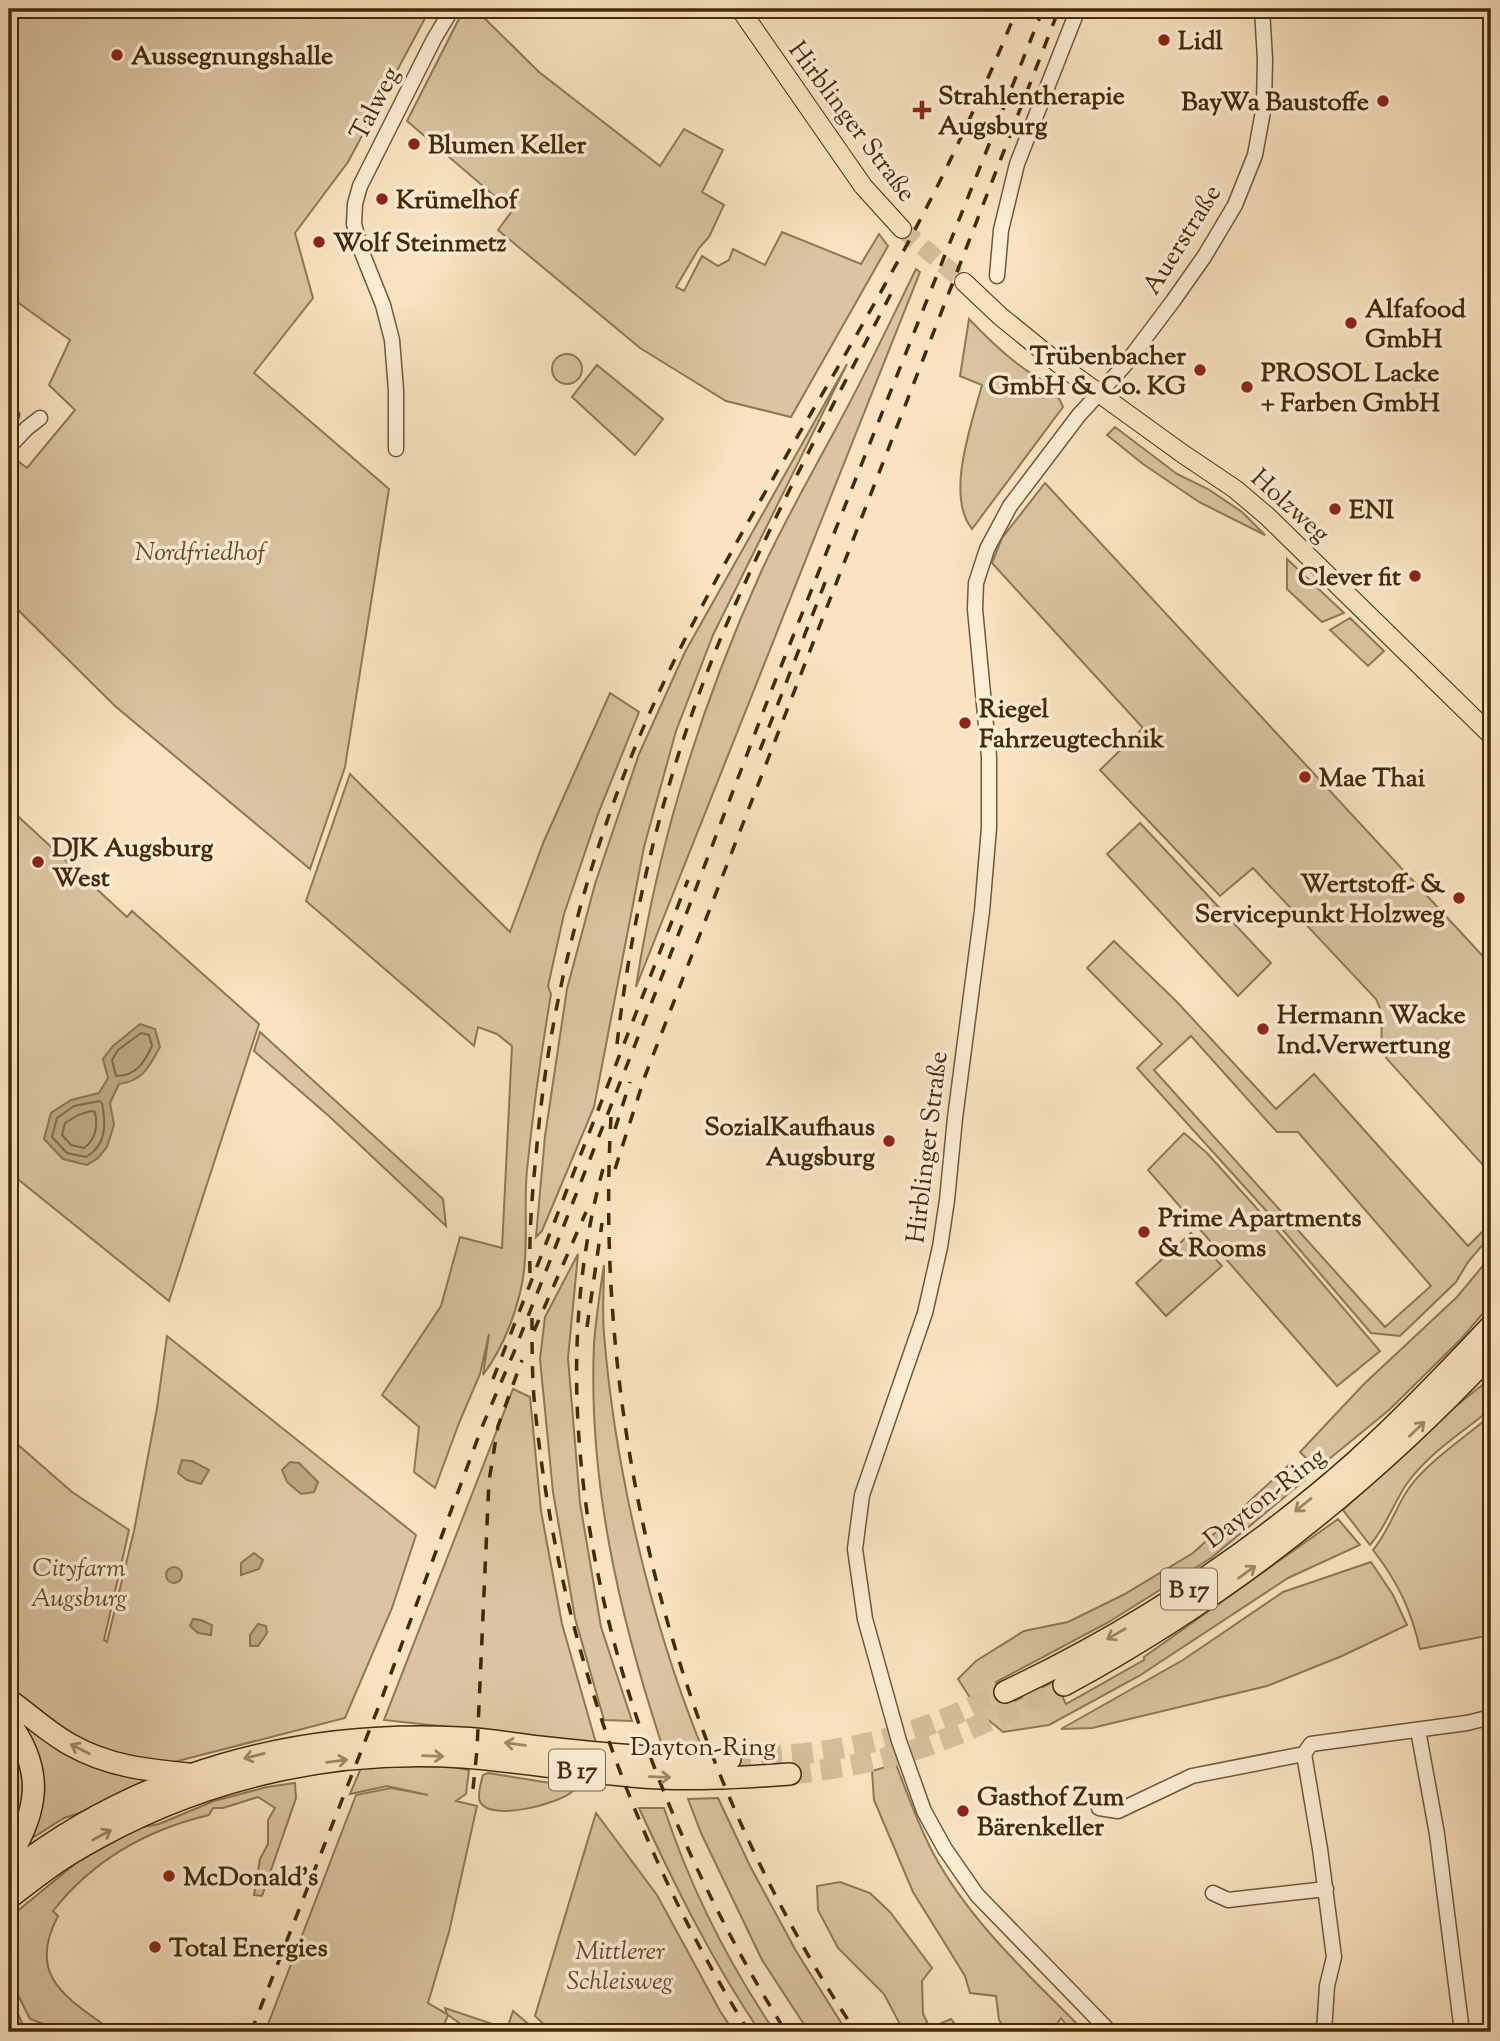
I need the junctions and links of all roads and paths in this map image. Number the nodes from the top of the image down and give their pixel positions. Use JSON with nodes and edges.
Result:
{"nodes":[{"id":1,"x":452,"y":9,"type":"edge"},
{"id":2,"x":740,"y":9,"type":"edge"},
{"id":3,"x":1078,"y":9,"type":"edge"},
{"id":4,"x":1262,"y":9,"type":"edge"},
{"id":5,"x":902,"y":229,"type":"tunnel mouth"},
{"id":6,"x":998,"y":276,"type":"dead end"},
{"id":7,"x":964,"y":282,"type":"tunnel mouth"},
{"id":8,"x":1100,"y":393,"type":"junction"},
{"id":9,"x":40,"y":418,"type":"dead end"},
{"id":10,"x":9,"y":447,"type":"edge"},
{"id":11,"x":396,"y":449,"type":"dead end"},
{"id":12,"x":1488,"y":725,"type":"edge"},
{"id":13,"x":1491,"y":1319,"type":"edge"},
{"id":14,"x":1491,"y":1326,"type":"edge"},
{"id":15,"x":1485,"y":1354,"type":"edge"},
{"id":16,"x":1064,"y":1685,"type":"tunnel mouth"},
{"id":17,"x":1005,"y":1692,"type":"tunnel mouth"},
{"id":18,"x":9,"y":1700,"type":"edge"},
{"id":19,"x":1491,"y":1717,"type":"edge"},
{"id":20,"x":9,"y":1722,"type":"edge"},
{"id":21,"x":1419,"y":1730,"type":"junction"},
{"id":22,"x":369,"y":1747,"type":"junction"},
{"id":23,"x":1304,"y":1754,"type":"junction"},
{"id":24,"x":730,"y":1759,"type":"tunnel mouth"},
{"id":25,"x":193,"y":1774,"type":"junction"},
{"id":26,"x":790,"y":1774,"type":"tunnel mouth"},
{"id":27,"x":1099,"y":1808,"type":"dead end"},
{"id":28,"x":9,"y":1858,"type":"edge"},
{"id":29,"x":9,"y":1874,"type":"edge"},
{"id":30,"x":1326,"y":1889,"type":"junction"},
{"id":31,"x":1213,"y":1893,"type":"dead end"},
{"id":32,"x":9,"y":1898,"type":"edge"},
{"id":33,"x":1110,"y":2032,"type":"edge"},
{"id":34,"x":1324,"y":2032,"type":"edge"},
{"id":35,"x":1462,"y":2032,"type":"edge"}],
"edges":[{"from":1,"to":11,"type":"street","name":"Talweg"},
{"from":2,"to":5,"type":"main road","name":"Hirblinger Straße"},
{"from":3,"to":6,"type":"street"},
{"from":4,"to":8,"type":"street","name":"Auerstraße"},
{"from":7,"to":8,"type":"main road"},
{"from":8,"to":12,"type":"main road","name":"Holzweg"},
{"from":8,"to":33,"type":"street","name":"Hirblinger Straße"},
{"from":9,"to":10,"type":"street"},
{"from":13,"to":15,"type":"highway"},
{"from":14,"to":15,"type":"highway","name":"Dayton-Ring","number":"B 17"},
{"from":16,"to":15,"type":"highway","name":"Dayton-Ring","number":"B 17","one_way":true},
{"from":15,"to":17,"type":"highway","name":"Dayton-Ring","number":"B 17","one_way":true},
{"from":25,"to":18,"type":"highway","one_way":true},
{"from":19,"to":21,"type":"street"},
{"from":20,"to":28,"type":"highway"},
{"from":21,"to":23,"type":"street"},
{"from":21,"to":35,"type":"street"},
{"from":24,"to":22,"type":"highway","name":"Dayton-Ring","number":"B 17","one_way":true},
{"from":22,"to":25,"type":"highway","number":"B 17","one_way":true},
{"from":22,"to":26,"type":"highway","name":"Dayton-Ring","number":"B 17","one_way":true},
{"from":32,"to":22,"type":"highway","number":"B 17","one_way":true},
{"from":23,"to":27,"type":"street"},
{"from":23,"to":30,"type":"street"},
{"from":25,"to":29,"type":"highway","number":"B 17"},
{"from":30,"to":31,"type":"street"},
{"from":30,"to":34,"type":"street"}]}
